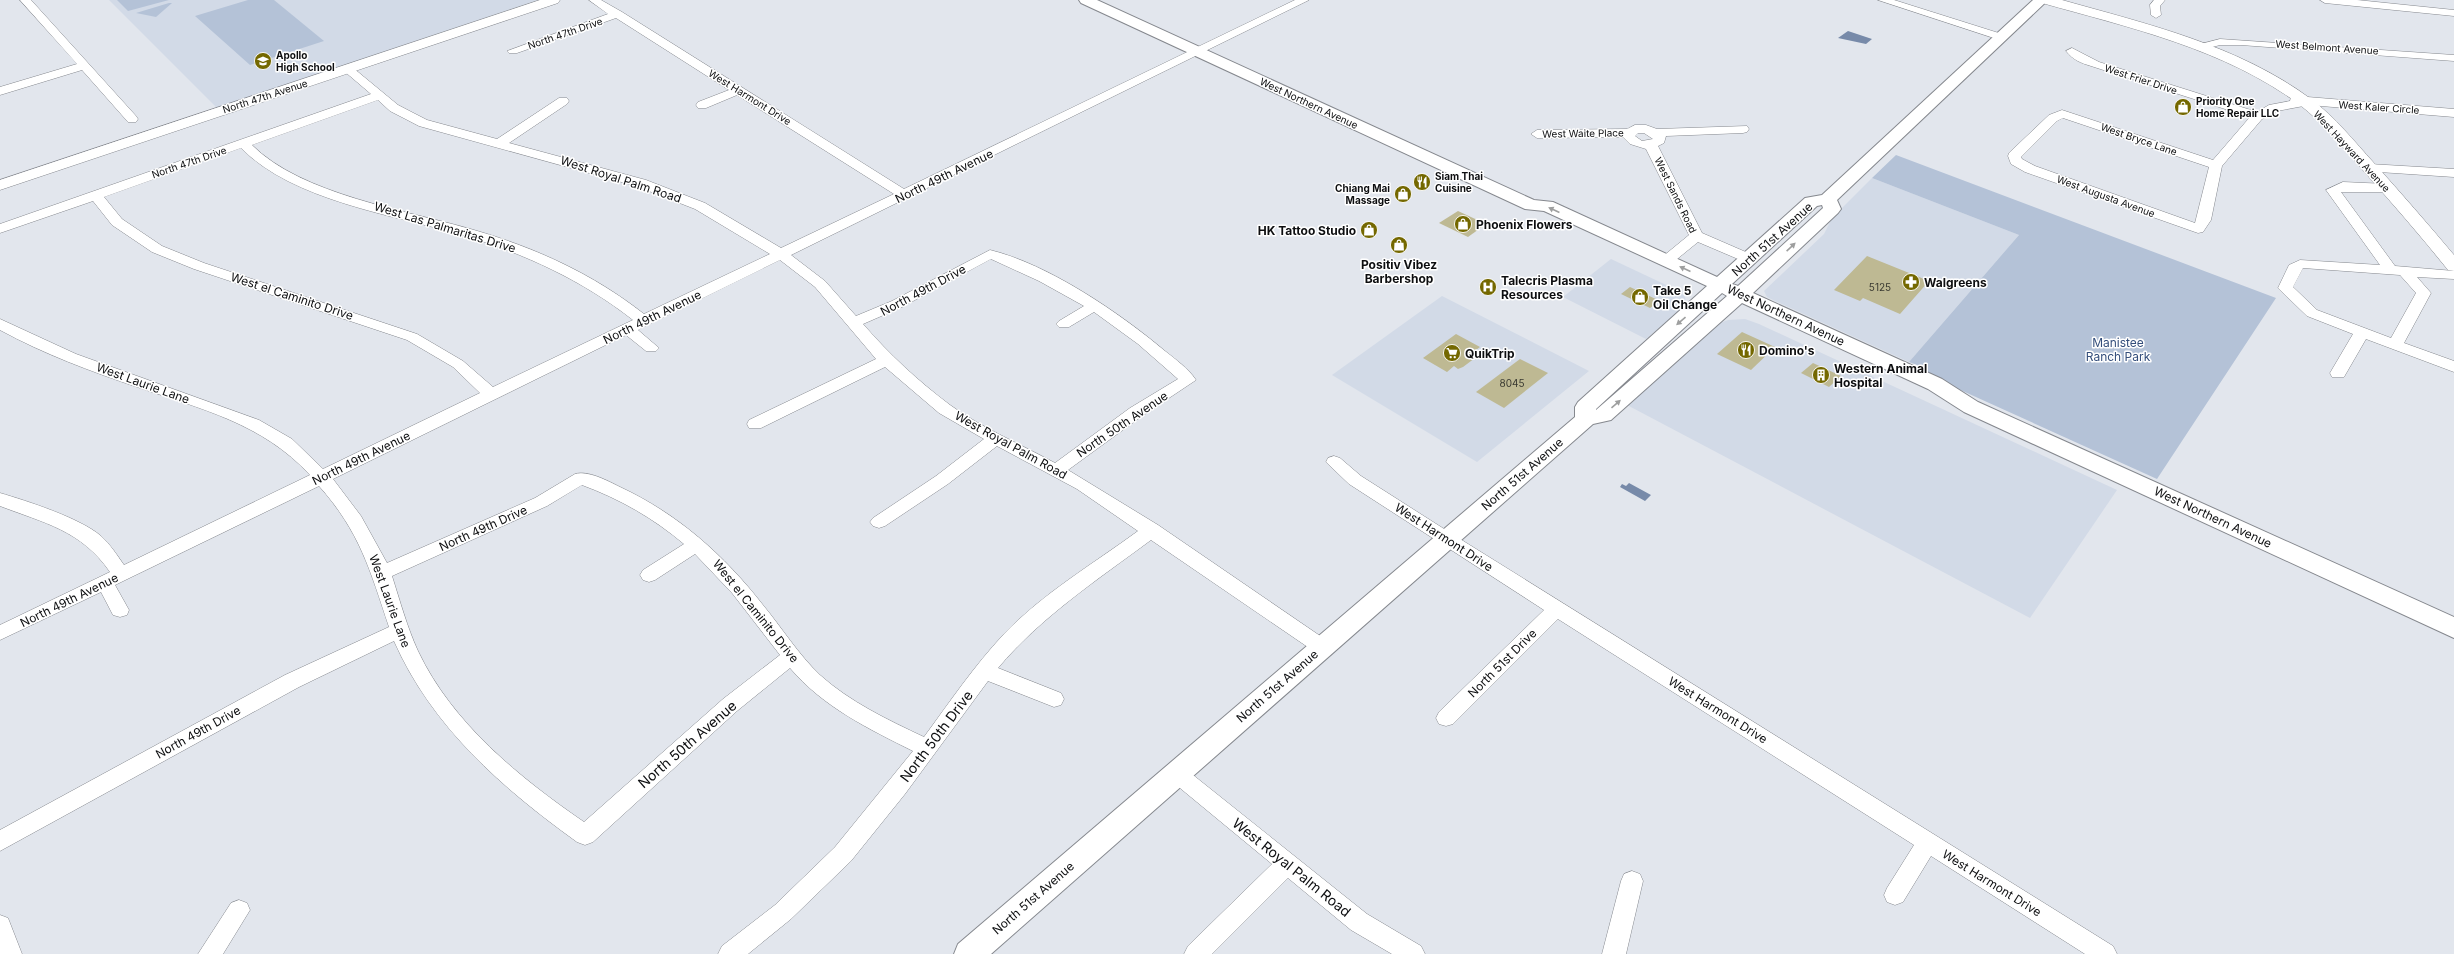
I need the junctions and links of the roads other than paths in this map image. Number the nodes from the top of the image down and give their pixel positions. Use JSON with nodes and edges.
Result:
{"nodes":[{"id":1,"x":25,"y":0,"type":"edge"},
{"id":2,"x":553,"y":0,"type":"edge"},
{"id":3,"x":594,"y":0,"type":"edge"},
{"id":4,"x":1086,"y":0,"type":"edge"},
{"id":5,"x":1304,"y":0,"type":"edge"},
{"id":6,"x":1883,"y":0,"type":"edge"},
{"id":7,"x":2040,"y":0,"type":"edge"},
{"id":8,"x":2047,"y":0,"type":"edge"},
{"id":9,"x":2160,"y":0,"type":"edge"},
{"id":10,"x":2325,"y":0,"type":"edge"},
{"id":11,"x":2346,"y":1,"type":"edge"},
{"id":12,"x":2454,"y":13,"type":"edge"},
{"id":13,"x":618,"y":14,"type":"junction"},
{"id":14,"x":2156,"y":15,"type":"dead end"},
{"id":15,"x":2001,"y":38,"type":"junction"},
{"id":16,"x":2201,"y":47,"type":"junction"},
{"id":17,"x":513,"y":51,"type":"dead end"},
{"id":18,"x":2072,"y":51,"type":"dead end"},
{"id":19,"x":1199,"y":52,"type":"junction"},
{"id":20,"x":2454,"y":58,"type":"edge"},
{"id":21,"x":84,"y":66,"type":"junction"},
{"id":22,"x":348,"y":69,"type":"junction"},
{"id":23,"x":738,"y":90,"type":"junction"},
{"id":24,"x":0,"y":92,"type":"edge"},
{"id":25,"x":378,"y":96,"type":"junction"},
{"id":26,"x":563,"y":101,"type":"dead end"},
{"id":27,"x":2305,"y":102,"type":"junction"},
{"id":28,"x":702,"y":105,"type":"dead end"},
{"id":29,"x":2454,"y":112,"type":"edge"},
{"id":30,"x":2062,"y":114,"type":"joint"},
{"id":31,"x":2258,"y":116,"type":"junction"},
{"id":32,"x":132,"y":119,"type":"dead end"},
{"id":33,"x":1743,"y":129,"type":"dead end"},
{"id":34,"x":1537,"y":134,"type":"dead end"},
{"id":35,"x":1653,"y":139,"type":"junction"},
{"id":36,"x":243,"y":144,"type":"junction"},
{"id":37,"x":498,"y":144,"type":"junction"},
{"id":38,"x":2216,"y":165,"type":"junction"},
{"id":39,"x":2369,"y":168,"type":"junction"},
{"id":40,"x":2454,"y":173,"type":"edge"},
{"id":41,"x":0,"y":185,"type":"edge"},
{"id":42,"x":2387,"y":188,"type":"junction"},
{"id":43,"x":96,"y":195,"type":"junction"},
{"id":44,"x":905,"y":195,"type":"junction"},
{"id":45,"x":1828,"y":199,"type":"junction"},
{"id":46,"x":1531,"y":205,"type":"junction"},
{"id":47,"x":0,"y":228,"type":"edge"},
{"id":48,"x":1696,"y":236,"type":"junction"},
{"id":49,"x":782,"y":255,"type":"junction"},
{"id":50,"x":1750,"y":259,"type":"junction"},
{"id":51,"x":1666,"y":261,"type":"junction"},
{"id":52,"x":2454,"y":266,"type":"edge"},
{"id":53,"x":2398,"y":271,"type":"junction"},
{"id":54,"x":2454,"y":276,"type":"edge"},
{"id":55,"x":1716,"y":290,"type":"junction"},
{"id":56,"x":1735,"y":299,"type":"junction"},
{"id":57,"x":1095,"y":305,"type":"junction"},
{"id":58,"x":644,"y":321,"type":"junction"},
{"id":59,"x":853,"y":323,"type":"junction"},
{"id":60,"x":0,"y":324,"type":"edge"},
{"id":61,"x":1064,"y":324,"type":"dead end"},
{"id":62,"x":628,"y":329,"type":"junction"},
{"id":63,"x":2362,"y":332,"type":"junction"},
{"id":64,"x":2395,"y":345,"type":"junction"},
{"id":65,"x":651,"y":348,"type":"dead end"},
{"id":66,"x":886,"y":360,"type":"junction"},
{"id":67,"x":2454,"y":367,"type":"edge"},
{"id":68,"x":2338,"y":373,"type":"dead end"},
{"id":69,"x":492,"y":394,"type":"junction"},
{"id":70,"x":1586,"y":419,"type":"junction"},
{"id":71,"x":755,"y":424,"type":"dead end"},
{"id":72,"x":995,"y":439,"type":"junction"},
{"id":73,"x":1334,"y":462,"type":"dead end"},
{"id":74,"x":1056,"y":470,"type":"junction"},
{"id":75,"x":321,"y":477,"type":"junction"},
{"id":76,"x":581,"y":478,"type":"joint"},
{"id":77,"x":0,"y":499,"type":"edge"},
{"id":78,"x":879,"y":522,"type":"dead end"},
{"id":79,"x":1152,"y":530,"type":"junction"},
{"id":80,"x":1446,"y":539,"type":"junction"},
{"id":81,"x":697,"y":544,"type":"junction"},
{"id":82,"x":382,"y":573,"type":"junction"},
{"id":83,"x":121,"y":574,"type":"junction"},
{"id":84,"x":649,"y":575,"type":"dead end"},
{"id":85,"x":104,"y":582,"type":"junction"},
{"id":86,"x":1557,"y":608,"type":"junction"},
{"id":87,"x":120,"y":610,"type":"dead end"},
{"id":88,"x":2454,"y":628,"type":"edge"},
{"id":89,"x":400,"y":630,"type":"junction"},
{"id":90,"x":0,"y":633,"type":"edge"},
{"id":91,"x":1322,"y":647,"type":"junction"},
{"id":92,"x":792,"y":656,"type":"junction"},
{"id":93,"x":984,"y":671,"type":"junction"},
{"id":94,"x":1054,"y":699,"type":"dead end"},
{"id":95,"x":1446,"y":718,"type":"dead end"},
{"id":96,"x":928,"y":748,"type":"junction"},
{"id":97,"x":1176,"y":773,"type":"junction"},
{"id":98,"x":585,"y":835,"type":"joint"},
{"id":99,"x":0,"y":841,"type":"edge"},
{"id":100,"x":1928,"y":842,"type":"junction"},
{"id":101,"x":1287,"y":864,"type":"junction"},
{"id":102,"x":1632,"y":881,"type":"dead end"},
{"id":103,"x":1895,"y":894,"type":"dead end"},
{"id":104,"x":239,"y":910,"type":"dead end"},
{"id":105,"x":0,"y":926,"type":"edge"},
{"id":106,"x":10,"y":954,"type":"edge"},
{"id":107,"x":210,"y":954,"type":"edge"},
{"id":108,"x":730,"y":954,"type":"edge"},
{"id":109,"x":969,"y":954,"type":"edge"},
{"id":110,"x":1196,"y":954,"type":"edge"},
{"id":111,"x":1413,"y":954,"type":"edge"},
{"id":112,"x":1614,"y":954,"type":"edge"},
{"id":113,"x":2105,"y":954,"type":"edge"}],
"edges":[{"from":1,"to":21,"type":"street"},
{"from":2,"to":22,"type":"street","name":"North 47th Avenue"},
{"from":3,"to":13,"type":"street","name":"West Harmont Drive"},
{"from":4,"to":19,"type":"main road","name":"West Northern Avenue"},
{"from":5,"to":19,"type":"street","name":"North 49th Avenue"},
{"from":6,"to":15,"type":"street"},
{"from":7,"to":15,"type":"main road","name":"North 51st Avenue"},
{"from":8,"to":16,"type":"street","name":"West Hayward Avenue"},
{"from":9,"to":14,"type":"street"},
{"from":10,"to":11,"type":"street"},
{"from":11,"to":12,"type":"street"},
{"from":13,"to":17,"type":"street","name":"North 47th Drive"},
{"from":13,"to":23,"type":"street","name":"West Harmont Drive"},
{"from":15,"to":45,"type":"main road","name":"North 51st Avenue"},
{"from":16,"to":20,"type":"street","name":"West Belmont Avenue"},
{"from":16,"to":27,"type":"street","name":"West Hayward Avenue"},
{"from":18,"to":31,"type":"street","name":"West Frier Drive"},
{"from":19,"to":44,"type":"street","name":"North 49th Avenue"},
{"from":19,"to":46,"type":"main road","name":"West Northern Avenue"},
{"from":21,"to":24,"type":"street"},
{"from":21,"to":32,"type":"street"},
{"from":22,"to":25,"type":"street","name":"West Royal Palm Road"},
{"from":22,"to":41,"type":"street","name":"North 47th Avenue"},
{"from":23,"to":28,"type":"street"},
{"from":23,"to":44,"type":"street","name":"West Harmont Drive"},
{"from":25,"to":36,"type":"street","name":"North 47th Drive"},
{"from":25,"to":37,"type":"street","name":"West Royal Palm Road"},
{"from":26,"to":37,"type":"street"},
{"from":27,"to":29,"type":"street","name":"West Kaler Circle"},
{"from":27,"to":31,"type":"street","name":"West Kaler Circle"},
{"from":27,"to":39,"type":"street","name":"West Hayward Avenue"},
{"from":30,"to":38,"type":"street","name":"West Bryce Lane"},
{"from":30,"to":38,"type":"street","name":"West Augusta Avenue"},
{"from":31,"to":38,"type":"street"},
{"from":33,"to":35,"type":"street"},
{"from":34,"to":35,"type":"street","name":"West Waite Place"},
{"from":35,"to":48,"type":"street","name":"West Sands Road"},
{"from":36,"to":43,"type":"street","name":"North 47th Drive"},
{"from":36,"to":58,"type":"street","name":"West Las Palmaritas Drive"},
{"from":37,"to":49,"type":"street","name":"West Royal Palm Road"},
{"from":39,"to":40,"type":"street"},
{"from":39,"to":42,"type":"street","name":"West Hayward Avenue"},
{"from":42,"to":52,"type":"street","name":"West Hayward Avenue"},
{"from":42,"to":53,"type":"street"},
{"from":43,"to":47,"type":"street","name":"North 47th Drive"},
{"from":43,"to":69,"type":"street","name":"West el Caminito Drive"},
{"from":44,"to":49,"type":"street","name":"North 49th Avenue"},
{"from":45,"to":50,"type":"main road","name":"North 51st Avenue"},
{"from":56,"to":45,"type":"main road","name":"North 51st Avenue","one_way":true},
{"from":51,"to":46,"type":"main road","name":"West Northern Avenue","one_way":true},
{"from":46,"to":55,"type":"main road","name":"West Northern Avenue"},
{"from":48,"to":50,"type":"street","name":"West Sands Road"},
{"from":48,"to":51,"type":"street"},
{"from":49,"to":58,"type":"street","name":"North 49th Avenue"},
{"from":49,"to":59,"type":"street","name":"West Royal Palm Road"},
{"from":50,"to":55,"type":"main road","name":"North 51st Avenue"},
{"from":55,"to":51,"type":"main road","name":"West Northern Avenue","one_way":true},
{"from":53,"to":54,"type":"street"},
{"from":53,"to":63,"type":"street"},
{"from":53,"to":64,"type":"street"},
{"from":55,"to":56,"type":"main road","name":"West Northern Avenue"},
{"from":55,"to":70,"type":"main road","name":"North 51st Avenue","one_way":true},
{"from":70,"to":56,"type":"main road","name":"North 51st Avenue","one_way":true},
{"from":56,"to":88,"type":"main road","name":"West Northern Avenue"},
{"from":57,"to":59,"type":"street","name":"North 49th Drive"},
{"from":57,"to":61,"type":"street"},
{"from":57,"to":74,"type":"street","name":"North 50th Avenue"},
{"from":58,"to":62,"type":"street","name":"North 49th Avenue"},
{"from":59,"to":66,"type":"street","name":"West Royal Palm Road"},
{"from":60,"to":75,"type":"street","name":"West Laurie Lane"},
{"from":62,"to":65,"type":"street"},
{"from":62,"to":69,"type":"street","name":"North 49th Avenue"},
{"from":63,"to":64,"type":"street"},
{"from":63,"to":68,"type":"street"},
{"from":64,"to":67,"type":"street"},
{"from":66,"to":71,"type":"street"},
{"from":66,"to":72,"type":"street","name":"West Royal Palm Road"},
{"from":69,"to":75,"type":"street","name":"North 49th Avenue"},
{"from":70,"to":80,"type":"main road","name":"North 51st Avenue"},
{"from":72,"to":74,"type":"street","name":"West Royal Palm Road"},
{"from":72,"to":78,"type":"street"},
{"from":73,"to":80,"type":"street","name":"West Harmont Drive"},
{"from":74,"to":79,"type":"street","name":"West Royal Palm Road"},
{"from":75,"to":82,"type":"street","name":"West Laurie Lane"},
{"from":75,"to":83,"type":"street","name":"North 49th Avenue"},
{"from":76,"to":81,"type":"street","name":"West el Caminito Drive"},
{"from":76,"to":82,"type":"street","name":"North 49th Drive"},
{"from":77,"to":83,"type":"street"},
{"from":79,"to":91,"type":"street","name":"West Royal Palm Road"},
{"from":79,"to":93,"type":"street","name":"North 50th Drive"},
{"from":80,"to":86,"type":"street","name":"West Harmont Drive"},
{"from":80,"to":91,"type":"main road","name":"North 51st Avenue"},
{"from":81,"to":84,"type":"street"},
{"from":81,"to":92,"type":"street","name":"West el Caminito Drive"},
{"from":82,"to":89,"type":"street","name":"West Laurie Lane"},
{"from":83,"to":85,"type":"street","name":"North 49th Avenue"},
{"from":85,"to":87,"type":"street"},
{"from":85,"to":90,"type":"street","name":"North 49th Avenue"},
{"from":86,"to":95,"type":"street","name":"North 51st Drive"},
{"from":86,"to":100,"type":"street","name":"West Harmont Drive"},
{"from":89,"to":98,"type":"street","name":"West Laurie Lane"},
{"from":89,"to":99,"type":"street","name":"North 49th Drive"},
{"from":91,"to":97,"type":"main road","name":"North 51st Avenue"},
{"from":92,"to":96,"type":"street","name":"West el Caminito Drive"},
{"from":92,"to":98,"type":"street","name":"North 50th Avenue"},
{"from":93,"to":94,"type":"street"},
{"from":93,"to":96,"type":"street","name":"North 50th Drive"},
{"from":96,"to":108,"type":"street","name":"North 50th Drive"},
{"from":97,"to":101,"type":"street","name":"West Royal Palm Road"},
{"from":97,"to":109,"type":"main road","name":"North 51st Avenue"},
{"from":100,"to":103,"type":"street"},
{"from":100,"to":113,"type":"street","name":"West Harmont Drive"},
{"from":101,"to":110,"type":"street"},
{"from":101,"to":111,"type":"street","name":"West Royal Palm Road"},
{"from":102,"to":112,"type":"street"},
{"from":104,"to":107,"type":"street"},
{"from":105,"to":106,"type":"street"}]}
